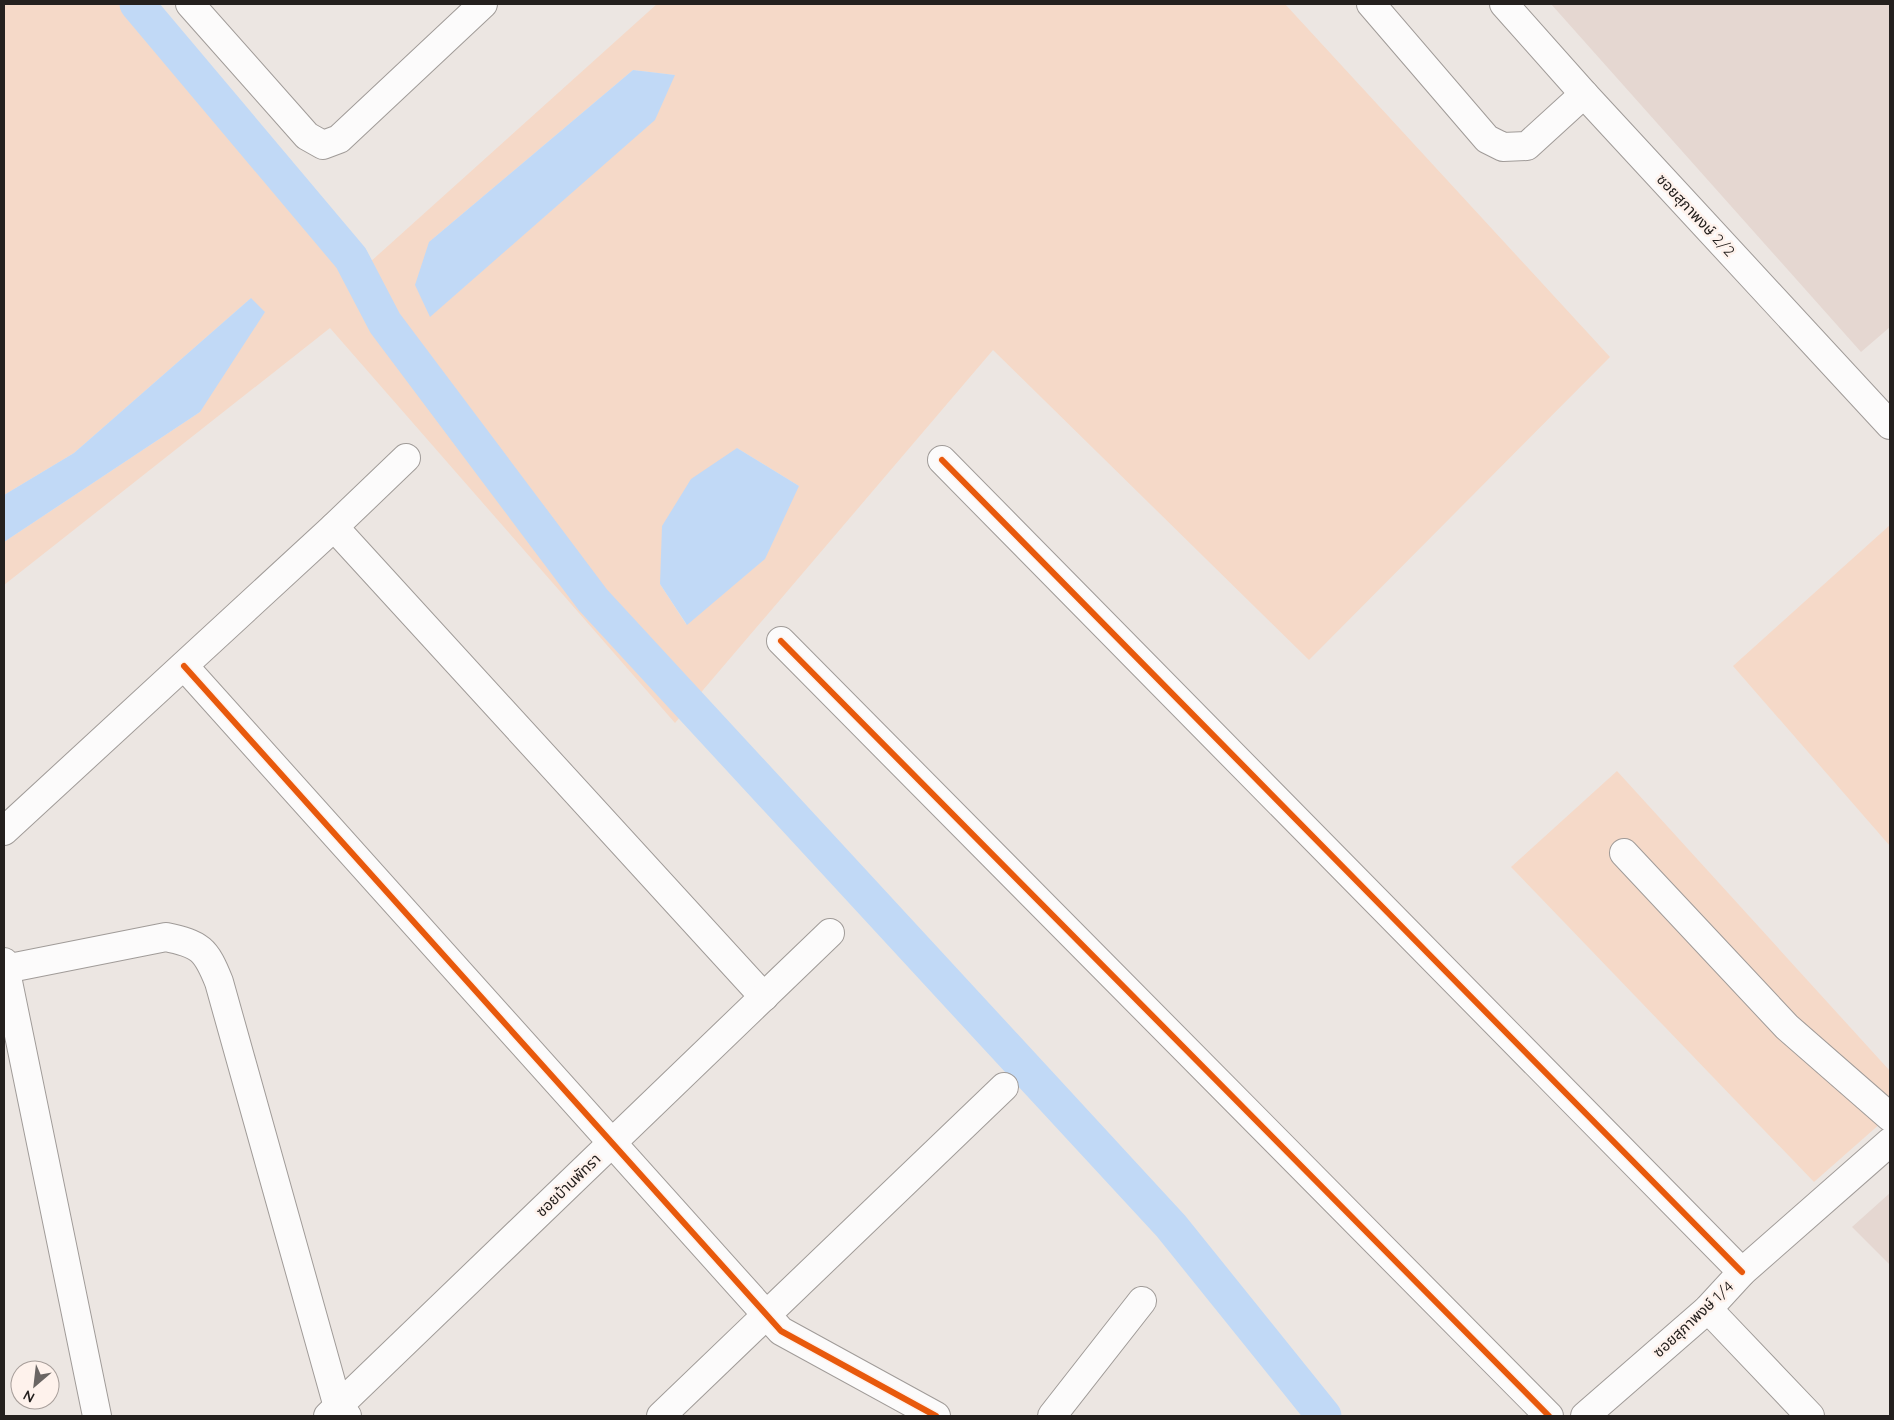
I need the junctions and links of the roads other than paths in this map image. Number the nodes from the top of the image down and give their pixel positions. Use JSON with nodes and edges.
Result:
{"nodes":[{"id":1,"x":190,"y":4,"type":"edge"},
{"id":2,"x":1371,"y":4,"type":"edge"},
{"id":3,"x":1504,"y":4,"type":"edge"},
{"id":4,"x":467,"y":9,"type":"edge"},
{"id":5,"x":1584,"y":94,"type":"junction"},
{"id":6,"x":1890,"y":425,"type":"edge"},
{"id":7,"x":406,"y":458,"type":"dead end"},
{"id":8,"x":942,"y":460,"type":"dead end"},
{"id":9,"x":334,"y":527,"type":"junction"},
{"id":10,"x":781,"y":640,"type":"dead end"},
{"id":11,"x":184,"y":666,"type":"junction"},
{"id":12,"x":4,"y":831,"type":"edge"},
{"id":13,"x":1624,"y":853,"type":"dead end"},
{"id":14,"x":830,"y":933,"type":"dead end"},
{"id":15,"x":5,"y":965,"type":"edge"},
{"id":16,"x":764,"y":997,"type":"junction"},
{"id":17,"x":1004,"y":1087,"type":"dead end"},
{"id":18,"x":1890,"y":1117,"type":"edge"},
{"id":19,"x":612,"y":1142,"type":"junction"},
{"id":20,"x":1890,"y":1142,"type":"edge"},
{"id":21,"x":1742,"y":1272,"type":"junction"},
{"id":22,"x":1142,"y":1301,"type":"dead end"},
{"id":23,"x":1708,"y":1309,"type":"junction"},
{"id":24,"x":766,"y":1315,"type":"junction"},
{"id":25,"x":338,"y":1413,"type":"edge"},
{"id":26,"x":97,"y":1416,"type":"edge"},
{"id":27,"x":661,"y":1416,"type":"edge"},
{"id":28,"x":936,"y":1416,"type":"edge"},
{"id":29,"x":1052,"y":1416,"type":"edge"},
{"id":30,"x":1549,"y":1416,"type":"edge"},
{"id":31,"x":1586,"y":1416,"type":"edge"},
{"id":32,"x":1810,"y":1416,"type":"edge"}],
"edges":[{"from":1,"to":4,"type":"street"},
{"from":2,"to":5,"type":"street"},
{"from":3,"to":5,"type":"street","name":"ซอยสุภาพงษ์ 2/2"},
{"from":5,"to":6,"type":"street","name":"ซอยสุภาพงษ์ 2/2"},
{"from":7,"to":9,"type":"street"},
{"from":8,"to":21,"type":"street"},
{"from":9,"to":11,"type":"street"},
{"from":9,"to":16,"type":"street"},
{"from":10,"to":30,"type":"street"},
{"from":11,"to":12,"type":"street"},
{"from":11,"to":19,"type":"street"},
{"from":13,"to":18,"type":"street"},
{"from":14,"to":16,"type":"street","name":"ซอยบ้านพัทรา"},
{"from":15,"to":25,"type":"street"},
{"from":15,"to":26,"type":"street"},
{"from":16,"to":19,"type":"street","name":"ซอยบ้านพัทรา"},
{"from":17,"to":24,"type":"street"},
{"from":19,"to":24,"type":"street"},
{"from":19,"to":25,"type":"street","name":"ซอยบ้านพัทรา"},
{"from":20,"to":21,"type":"street","name":"ซอยสุภาพงษ์ 1/4"},
{"from":21,"to":23,"type":"street","name":"ซอยสุภาพงษ์ 1/4"},
{"from":22,"to":29,"type":"street"},
{"from":23,"to":31,"type":"street","name":"ซอยสุภาพงษ์ 1/4"},
{"from":23,"to":32,"type":"street"},
{"from":24,"to":27,"type":"street"},
{"from":24,"to":28,"type":"street"}]}
